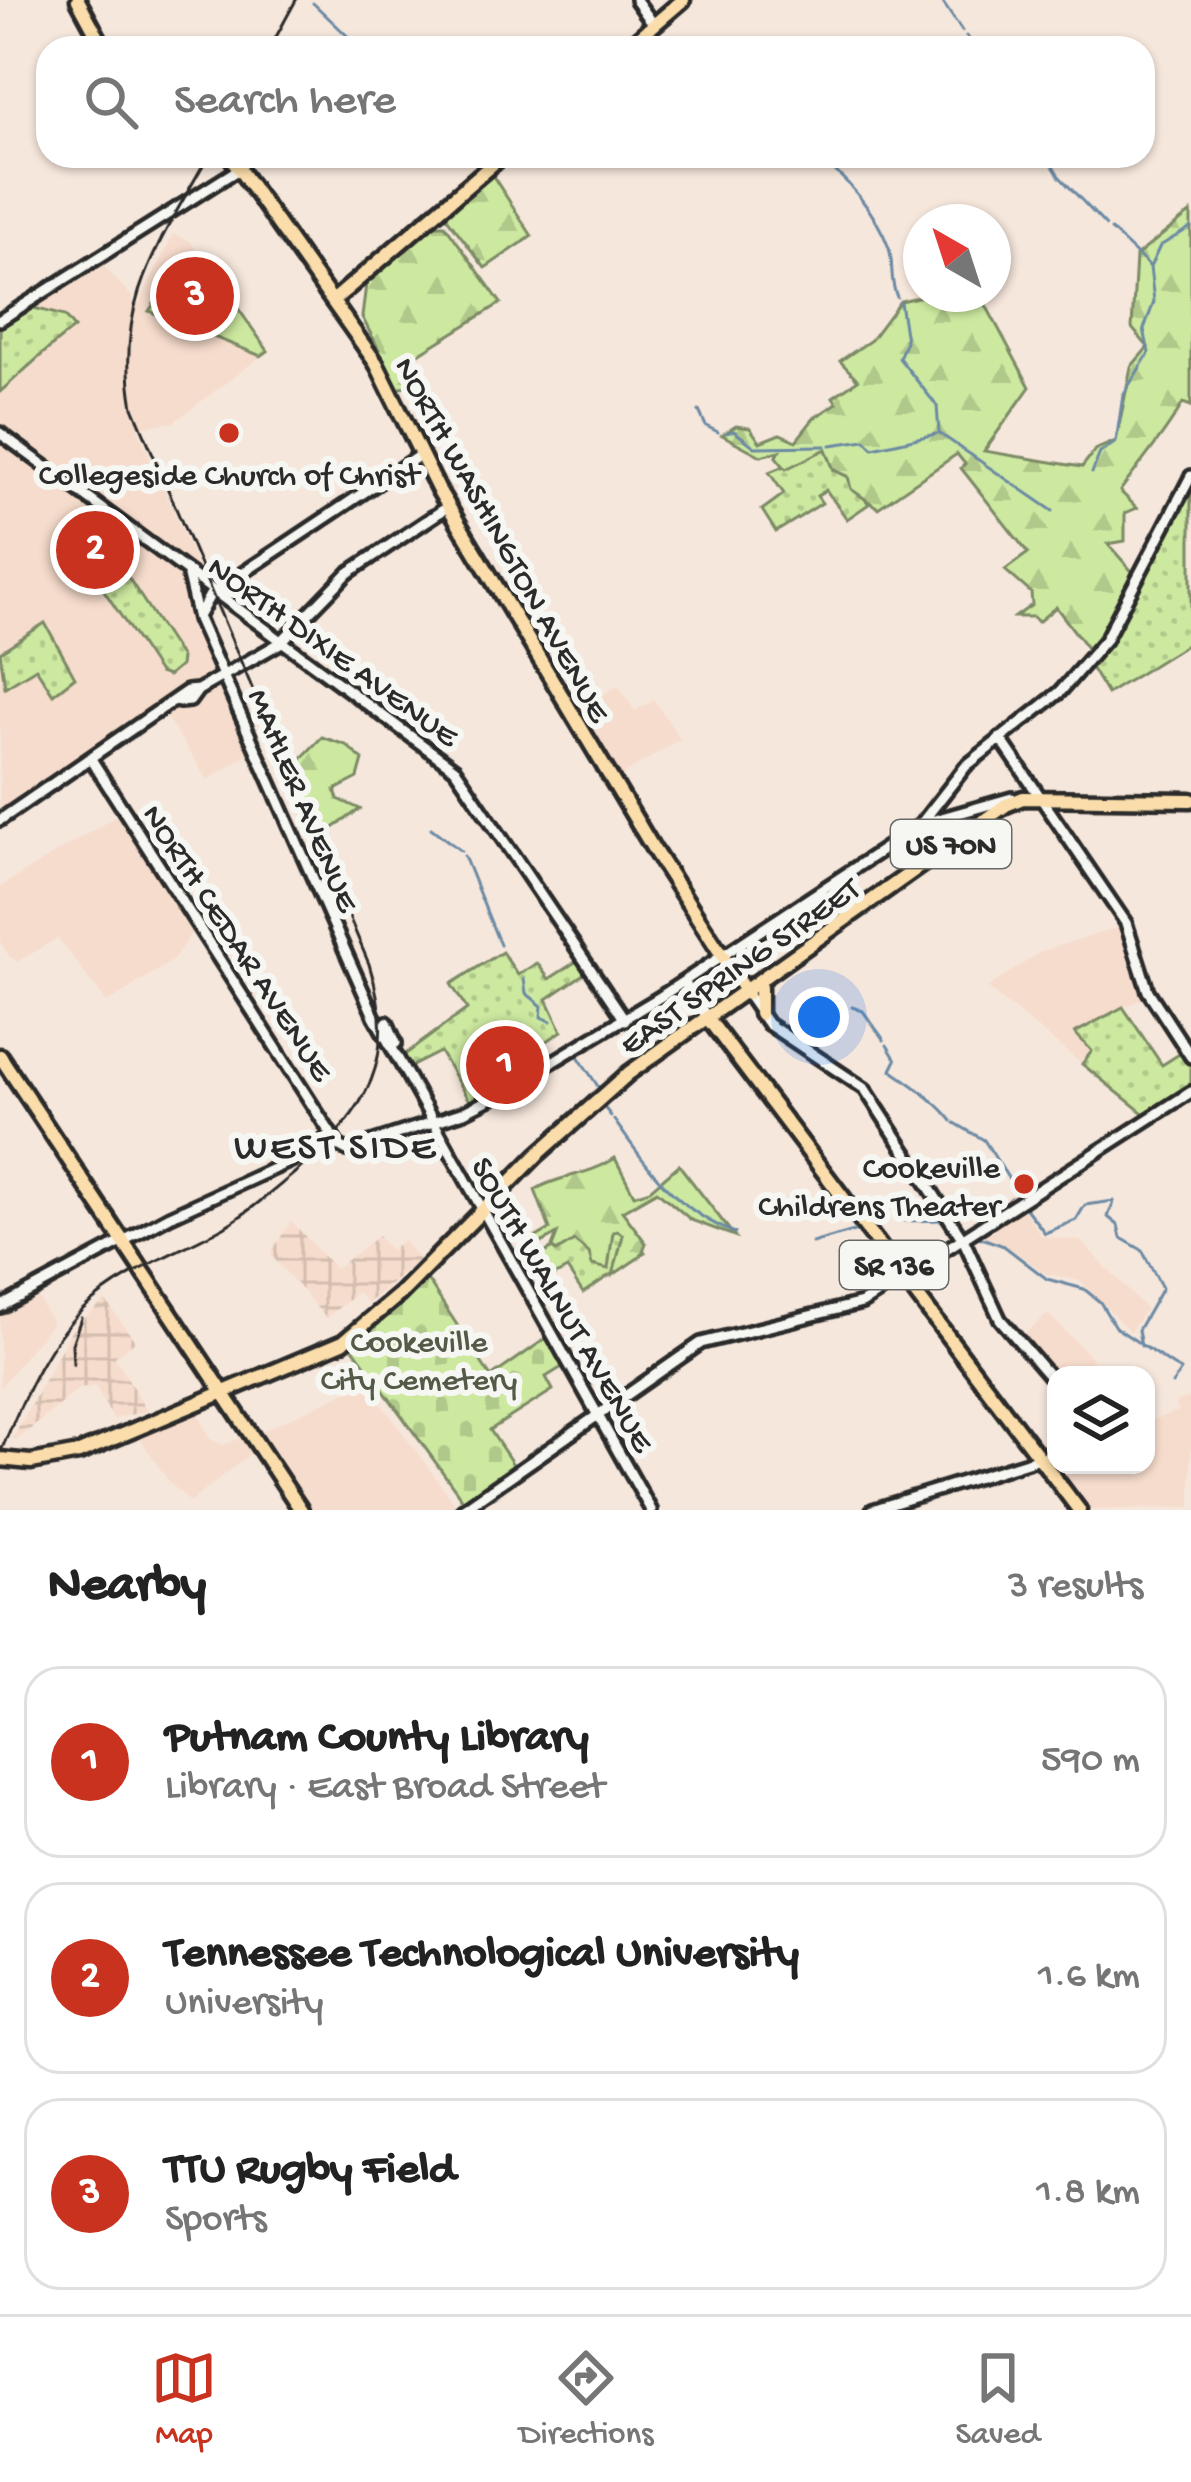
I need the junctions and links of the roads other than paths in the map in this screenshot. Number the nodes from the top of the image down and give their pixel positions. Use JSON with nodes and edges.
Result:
{"nodes":[{"id":1,"x":78,"y":0,"type":"edge"},
{"id":2,"x":636,"y":0,"type":"edge"},
{"id":3,"x":683,"y":0,"type":"edge"},
{"id":4,"x":654,"y":25,"type":"junction"},
{"id":5,"x":98,"y":36,"type":"edge"},
{"id":6,"x":641,"y":36,"type":"edge"},
{"id":7,"x":240,"y":168,"type":"edge"},
{"id":8,"x":243,"y":168,"type":"edge"},
{"id":9,"x":488,"y":168,"type":"edge"},
{"id":10,"x":357,"y":280,"type":"junction"},
{"id":11,"x":322,"y":283,"type":"junction"},
{"id":12,"x":334,"y":300,"type":"junction"},
{"id":13,"x":0,"y":320,"type":"edge"},
{"id":14,"x":350,"y":324,"type":"junction"},
{"id":15,"x":0,"y":433,"type":"edge"},
{"id":16,"x":420,"y":455,"type":"junction"},
{"id":17,"x":1191,"y":476,"type":"edge"},
{"id":18,"x":449,"y":506,"type":"junction"},
{"id":19,"x":188,"y":576,"type":"junction"},
{"id":20,"x":207,"y":590,"type":"junction"},
{"id":21,"x":198,"y":619,"type":"junction"},
{"id":22,"x":280,"y":643,"type":"junction"},
{"id":23,"x":223,"y":675,"type":"junction"},
{"id":24,"x":1000,"y":738,"type":"junction"},
{"id":25,"x":91,"y":759,"type":"junction"},
{"id":26,"x":1036,"y":798,"type":"junction"},
{"id":27,"x":1191,"y":800,"type":"edge"},
{"id":28,"x":984,"y":802,"type":"junction"},
{"id":29,"x":998,"y":810,"type":"junction"},
{"id":30,"x":0,"y":820,"type":"edge"},
{"id":31,"x":920,"y":825,"type":"junction"},
{"id":32,"x":722,"y":956,"type":"junction"},
{"id":33,"x":684,"y":982,"type":"junction"},
{"id":34,"x":764,"y":982,"type":"junction"},
{"id":35,"x":747,"y":994,"type":"junction"},
{"id":36,"x":760,"y":1014,"type":"junction"},
{"id":37,"x":625,"y":1020,"type":"junction"},
{"id":38,"x":709,"y":1020,"type":"junction"},
{"id":39,"x":0,"y":1057,"type":"edge"},
{"id":40,"x":1191,"y":1057,"type":"edge"},
{"id":41,"x":407,"y":1070,"type":"joint"},
{"id":42,"x":1191,"y":1092,"type":"edge"},
{"id":43,"x":435,"y":1121,"type":"junction"},
{"id":44,"x":334,"y":1143,"type":"junction"},
{"id":45,"x":484,"y":1212,"type":"junction"},
{"id":46,"x":964,"y":1241,"type":"junction"},
{"id":47,"x":121,"y":1242,"type":"junction"},
{"id":48,"x":905,"y":1279,"type":"junction"},
{"id":49,"x":0,"y":1307,"type":"edge"},
{"id":50,"x":1047,"y":1374,"type":"edge"},
{"id":51,"x":225,"y":1395,"type":"junction"},
{"id":52,"x":599,"y":1415,"type":"junction"},
{"id":53,"x":1040,"y":1458,"type":"junction"},
{"id":54,"x":1047,"y":1458,"type":"edge"},
{"id":55,"x":3,"y":1460,"type":"edge"},
{"id":56,"x":1058,"y":1474,"type":"edge"},
{"id":57,"x":1060,"y":1485,"type":"junction"},
{"id":58,"x":301,"y":1510,"type":"edge"},
{"id":59,"x":462,"y":1510,"type":"edge"},
{"id":60,"x":651,"y":1510,"type":"edge"},
{"id":61,"x":872,"y":1510,"type":"edge"},
{"id":62,"x":1079,"y":1510,"type":"edge"}],
"edges":[{"from":1,"to":5,"type":"main road"},
{"from":2,"to":4,"type":"street"},
{"from":3,"to":4,"type":"main road"},
{"from":4,"to":6,"type":"main road"},
{"from":7,"to":13,"type":"street"},
{"from":8,"to":11,"type":"main road","name":"NORTH WASHINGTON AVENUE"},
{"from":9,"to":10,"type":"main road"},
{"from":10,"to":11,"type":"main road"},
{"from":10,"to":12,"type":"main road"},
{"from":10,"to":14,"type":"main road"},
{"from":11,"to":12,"type":"main road","name":"NORTH WASHINGTON AVENUE"},
{"from":12,"to":14,"type":"main road","name":"NORTH WASHINGTON AVENUE"},
{"from":14,"to":16,"type":"main road","name":"NORTH WASHINGTON AVENUE"},
{"from":15,"to":19,"type":"street","name":"NORTH DIXIE AVENUE"},
{"from":16,"to":18,"type":"main road","name":"NORTH WASHINGTON AVENUE"},
{"from":16,"to":20,"type":"street"},
{"from":17,"to":24,"type":"street"},
{"from":18,"to":22,"type":"street"},
{"from":18,"to":32,"type":"main road","name":"NORTH WASHINGTON AVENUE"},
{"from":19,"to":20,"type":"street","name":"NORTH DIXIE AVENUE"},
{"from":19,"to":21,"type":"street","name":"MAHLER AVENUE"},
{"from":20,"to":21,"type":"street"},
{"from":20,"to":22,"type":"street","name":"NORTH DIXIE AVENUE"},
{"from":21,"to":23,"type":"street","name":"MAHLER AVENUE"},
{"from":22,"to":23,"type":"street"},
{"from":22,"to":37,"type":"street","name":"NORTH DIXIE AVENUE"},
{"from":23,"to":25,"type":"street"},
{"from":23,"to":41,"type":"street","name":"MAHLER AVENUE"},
{"from":24,"to":26,"type":"street"},
{"from":24,"to":31,"type":"street"},
{"from":25,"to":30,"type":"street"},
{"from":25,"to":44,"type":"street","name":"NORTH CEDAR AVENUE"},
{"from":26,"to":27,"type":"main road","name":"EAST SPRING STREET","number":"US 70N"},
{"from":26,"to":28,"type":"street"},
{"from":26,"to":29,"type":"main road","name":"EAST SPRING STREET","number":"US 70N"},
{"from":26,"to":40,"type":"street"},
{"from":28,"to":29,"type":"main road"},
{"from":28,"to":31,"type":"street"},
{"from":29,"to":34,"type":"main road","name":"EAST SPRING STREET","number":"US 70N"},
{"from":31,"to":32,"type":"street"},
{"from":32,"to":33,"type":"street"},
{"from":32,"to":35,"type":"main road","name":"NORTH WASHINGTON AVENUE"},
{"from":33,"to":37,"type":"street"},
{"from":33,"to":38,"type":"street"},
{"from":34,"to":35,"type":"main road","name":"EAST SPRING STREET","number":"US 70N"},
{"from":34,"to":36,"type":"main road"},
{"from":35,"to":36,"type":"street"},
{"from":35,"to":38,"type":"main road","name":"EAST SPRING STREET","number":"US 70N"},
{"from":36,"to":46,"type":"street"},
{"from":37,"to":43,"type":"street"},
{"from":38,"to":45,"type":"main road","name":"EAST SPRING STREET","number":"US 70N"},
{"from":38,"to":48,"type":"main road","number":"SR 136"},
{"from":39,"to":47,"type":"main road"},
{"from":41,"to":43,"type":"street","name":"SOUTH WALNUT AVENUE"},
{"from":42,"to":46,"type":"street"},
{"from":43,"to":44,"type":"street"},
{"from":43,"to":45,"type":"street","name":"SOUTH WALNUT AVENUE"},
{"from":44,"to":47,"type":"street"},
{"from":45,"to":51,"type":"main road","number":"US 70N"},
{"from":45,"to":52,"type":"street","name":"SOUTH WALNUT AVENUE"},
{"from":46,"to":48,"type":"street"},
{"from":46,"to":50,"type":"street"},
{"from":47,"to":49,"type":"street"},
{"from":47,"to":51,"type":"main road"},
{"from":48,"to":52,"type":"street"},
{"from":48,"to":53,"type":"main road","number":"SR 136"},
{"from":51,"to":55,"type":"main road","number":"US 70N"},
{"from":51,"to":58,"type":"main road"},
{"from":52,"to":59,"type":"street"},
{"from":52,"to":60,"type":"street","name":"SOUTH WALNUT AVENUE"},
{"from":53,"to":54,"type":"street"},
{"from":53,"to":57,"type":"main road","number":"SR 136"},
{"from":53,"to":61,"type":"street"},
{"from":56,"to":57,"type":"main road"},
{"from":57,"to":62,"type":"main road","number":"SR 136"}]}
